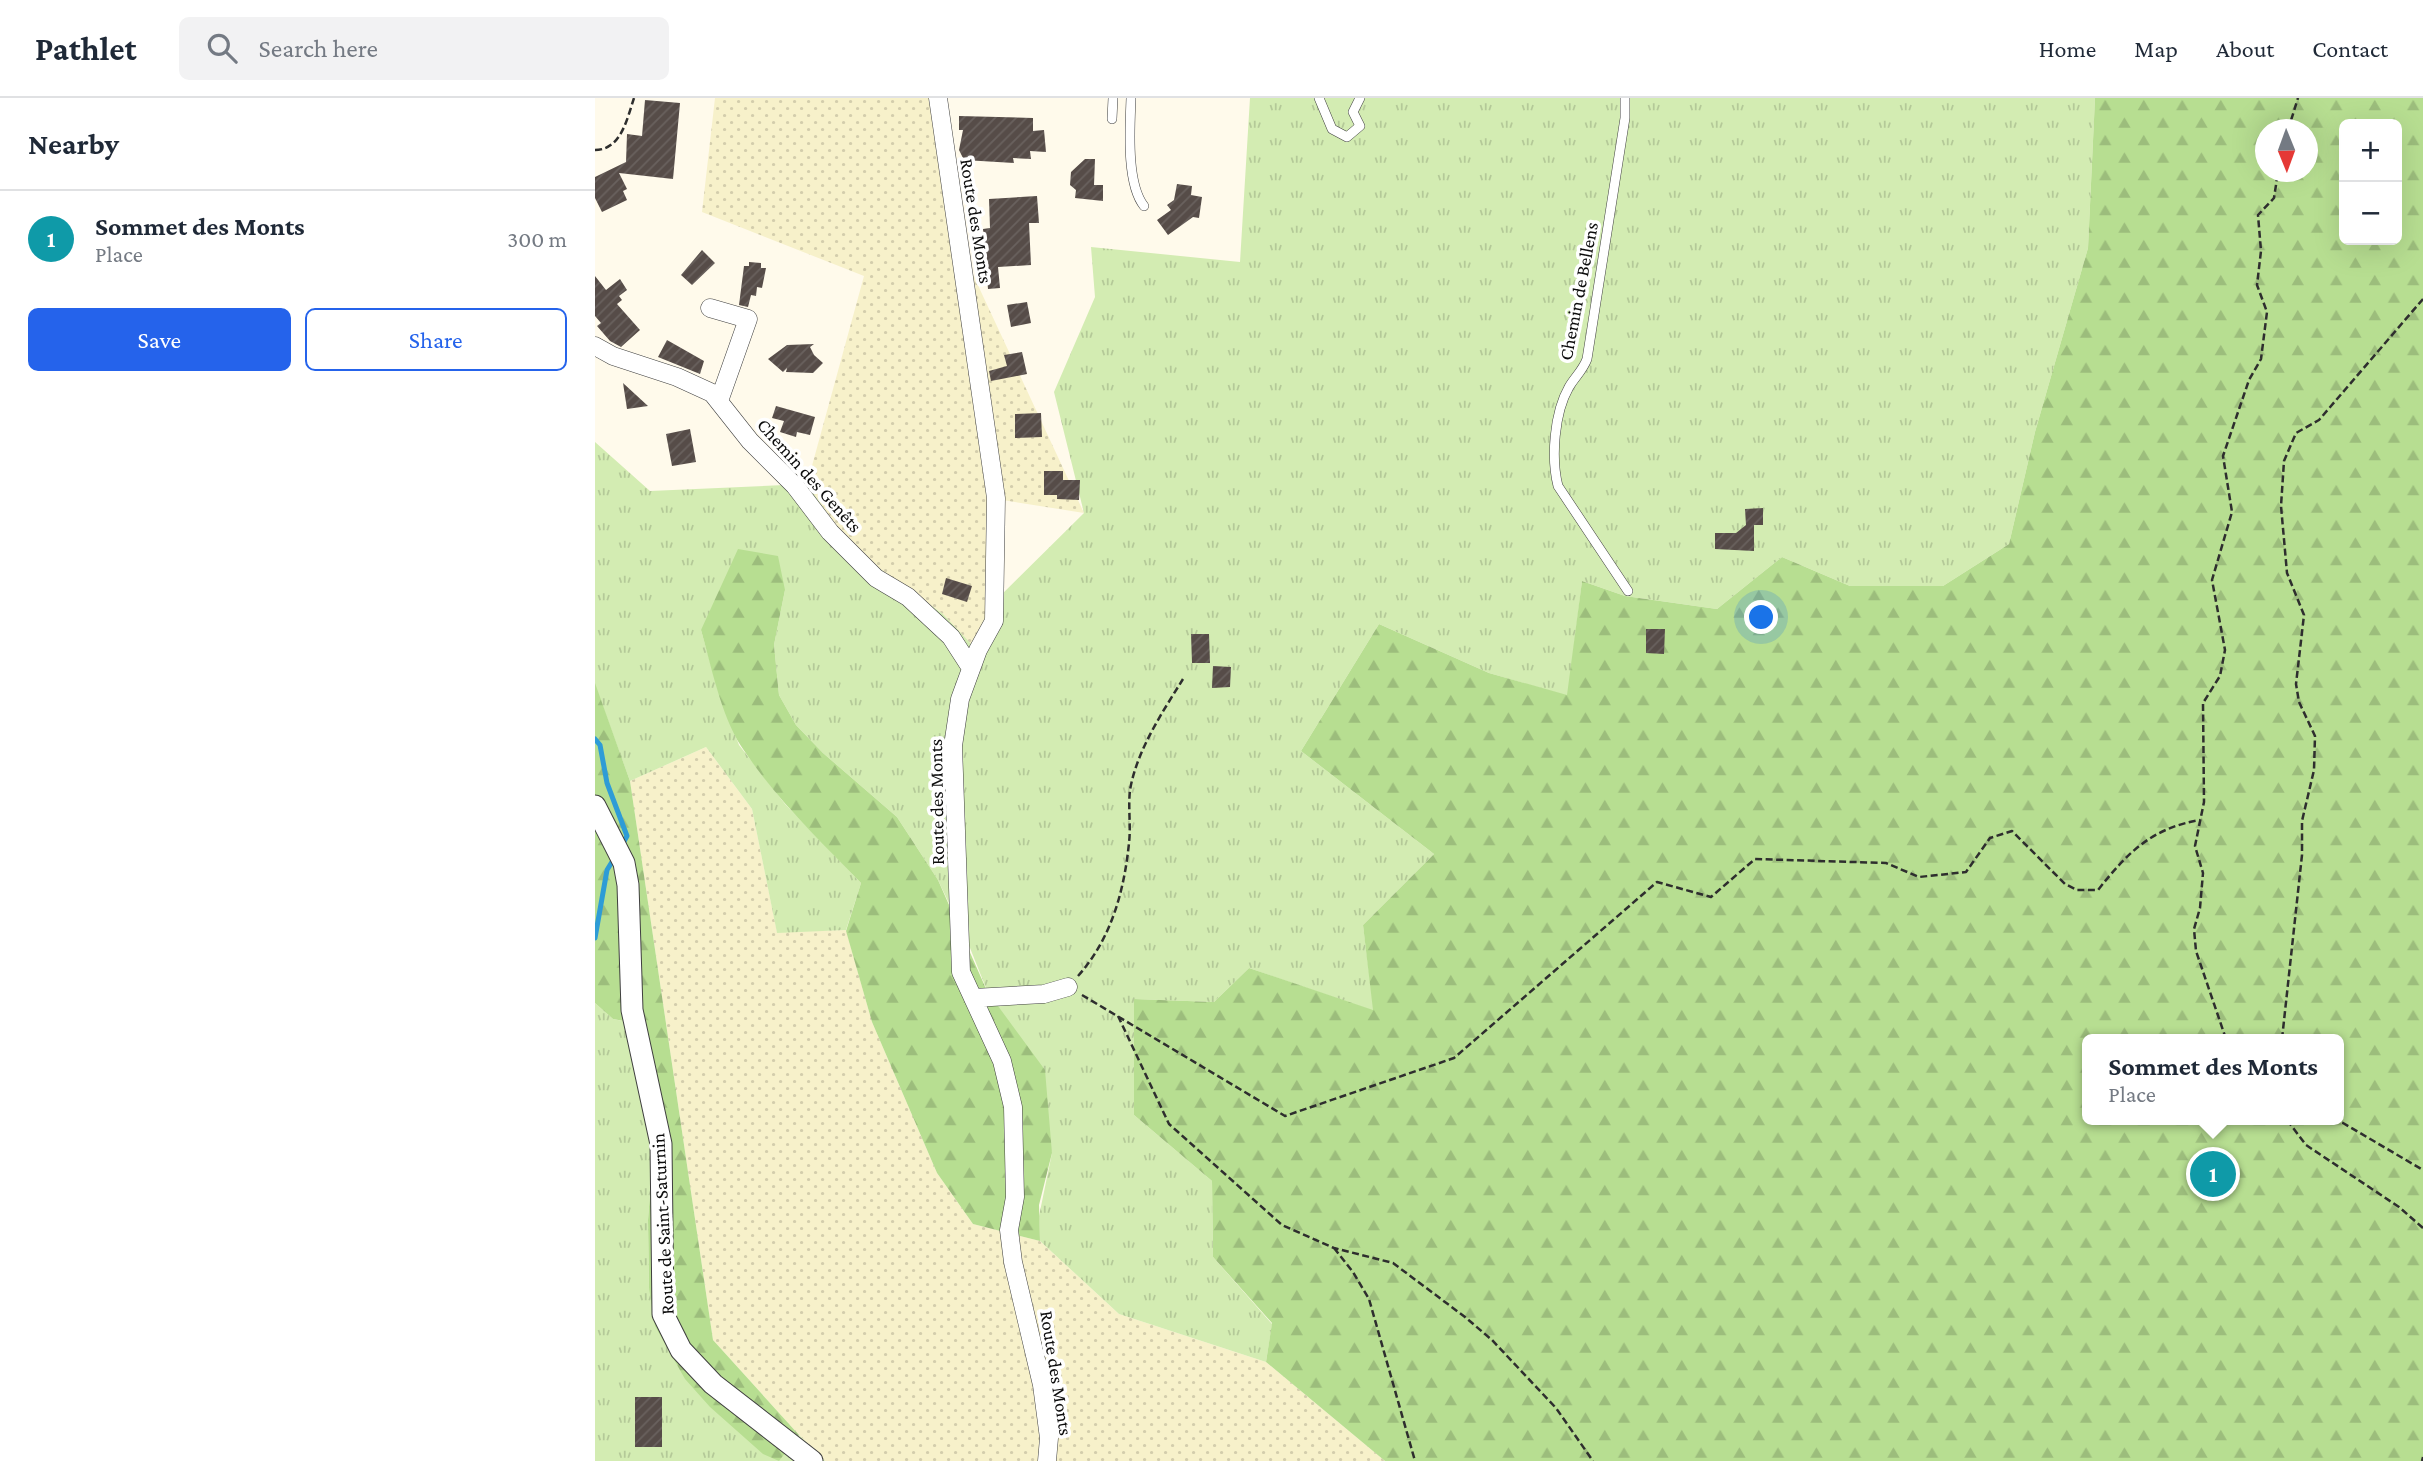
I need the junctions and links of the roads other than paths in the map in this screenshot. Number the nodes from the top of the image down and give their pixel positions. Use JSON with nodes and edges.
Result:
{"nodes":[{"id":1,"x":937,"y":98,"type":"edge"},
{"id":2,"x":1114,"y":98,"type":"edge"},
{"id":3,"x":1131,"y":98,"type":"edge"},
{"id":4,"x":1319,"y":98,"type":"edge"},
{"id":5,"x":1360,"y":98,"type":"edge"},
{"id":6,"x":1625,"y":98,"type":"edge"},
{"id":7,"x":1112,"y":119,"type":"dead end"},
{"id":8,"x":1144,"y":206,"type":"dead end"},
{"id":9,"x":710,"y":308,"type":"dead end"},
{"id":10,"x":595,"y":346,"type":"edge"},
{"id":11,"x":719,"y":401,"type":"junction"},
{"id":12,"x":1628,"y":591,"type":"dead end"},
{"id":13,"x":971,"y":668,"type":"junction"},
{"id":14,"x":595,"y":806,"type":"edge"},
{"id":15,"x":1068,"y":987,"type":"road end"},
{"id":16,"x":974,"y":998,"type":"junction"},
{"id":17,"x":812,"y":1461,"type":"edge"},
{"id":18,"x":1047,"y":1461,"type":"edge"}],
"edges":[{"from":1,"to":13,"type":"street","name":"Route des Monts"},
{"from":2,"to":7,"type":"lane"},
{"from":3,"to":8,"type":"lane"},
{"from":4,"to":5,"type":"lane"},
{"from":6,"to":12,"type":"lane","name":"Chemin de Bellens"},
{"from":9,"to":11,"type":"street"},
{"from":10,"to":11,"type":"street","name":"Chemin des Genêts"},
{"from":11,"to":13,"type":"street","name":"Chemin des Genêts"},
{"from":13,"to":16,"type":"street","name":"Route des Monts"},
{"from":14,"to":17,"type":"street","name":"Route de Saint-Saturnin"},
{"from":15,"to":16,"type":"street"},
{"from":16,"to":18,"type":"street","name":"Route des Monts"}]}
